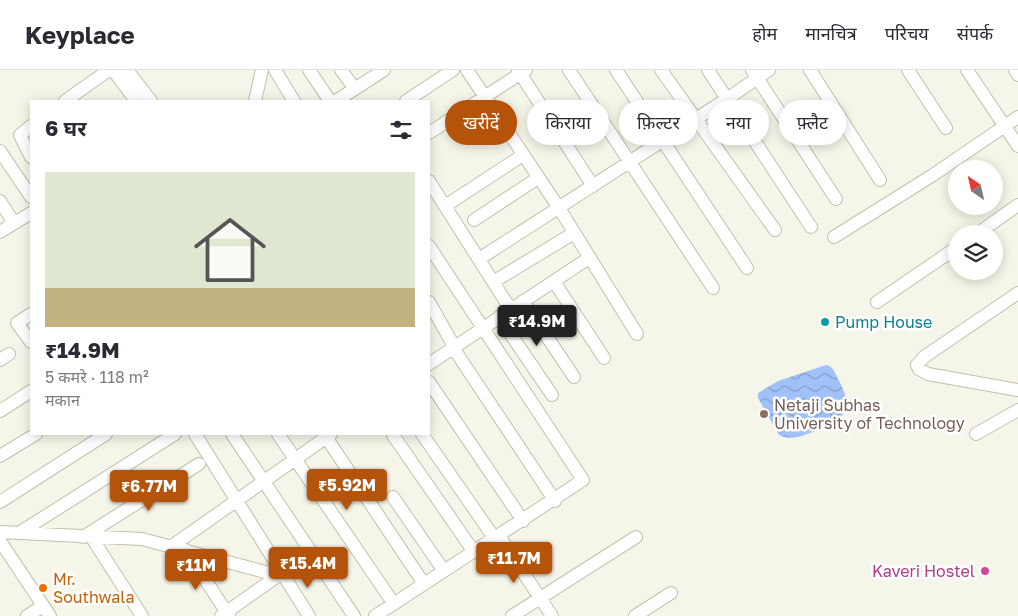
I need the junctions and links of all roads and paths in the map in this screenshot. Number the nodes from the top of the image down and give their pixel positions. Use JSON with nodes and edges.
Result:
{"nodes":[{"id":1,"x":113,"y":70,"type":"edge"},
{"id":2,"x":127,"y":70,"type":"edge"},
{"id":3,"x":262,"y":70,"type":"edge"},
{"id":4,"x":275,"y":70,"type":"edge"},
{"id":5,"x":309,"y":70,"type":"edge"},
{"id":6,"x":341,"y":70,"type":"edge"},
{"id":7,"x":453,"y":70,"type":"edge"},
{"id":8,"x":467,"y":70,"type":"edge"},
{"id":9,"x":569,"y":70,"type":"edge"},
{"id":10,"x":616,"y":70,"type":"edge"},
{"id":11,"x":661,"y":70,"type":"edge"},
{"id":12,"x":708,"y":70,"type":"edge"},
{"id":13,"x":769,"y":70,"type":"edge"},
{"id":14,"x":810,"y":70,"type":"edge"},
{"id":15,"x":908,"y":70,"type":"edge"},
{"id":16,"x":967,"y":70,"type":"edge"},
{"id":17,"x":1015,"y":70,"type":"edge"},
{"id":18,"x":381,"y":71,"type":"edge"},
{"id":19,"x":521,"y":71,"type":"edge"},
{"id":20,"x":101,"y":72,"type":"edge"},
{"id":21,"x":754,"y":74,"type":"edge"},
{"id":22,"x":1018,"y":75,"type":"edge"},
{"id":23,"x":355,"y":89,"type":"junction"},
{"id":24,"x":484,"y":97,"type":"junction"},
{"id":25,"x":258,"y":98,"type":"edge"},
{"id":26,"x":727,"y":99,"type":"junction"},
{"id":27,"x":66,"y":100,"type":"edge"},
{"id":28,"x":135,"y":100,"type":"edge"},
{"id":29,"x":150,"y":100,"type":"edge"},
{"id":30,"x":293,"y":100,"type":"edge"},
{"id":31,"x":329,"y":100,"type":"edge"},
{"id":32,"x":338,"y":100,"type":"edge"},
{"id":33,"x":408,"y":100,"type":"edge"},
{"id":34,"x":635,"y":100,"type":"edge"},
{"id":35,"x":681,"y":100,"type":"edge"},
{"id":36,"x":1018,"y":117,"type":"edge"},
{"id":37,"x":698,"y":118,"type":"edge"},
{"id":38,"x":698,"y":124,"type":"edge"},
{"id":39,"x":1005,"y":126,"type":"junction"},
{"id":40,"x":30,"y":127,"type":"edge"},
{"id":41,"x":946,"y":128,"type":"dead end"},
{"id":42,"x":430,"y":132,"type":"edge"},
{"id":43,"x":656,"y":145,"type":"edge"},
{"id":44,"x":665,"y":145,"type":"edge"},
{"id":45,"x":1018,"y":146,"type":"edge"},
{"id":46,"x":0,"y":151,"type":"edge"},
{"id":47,"x":30,"y":155,"type":"edge"},
{"id":48,"x":523,"y":155,"type":"junction"},
{"id":49,"x":630,"y":161,"type":"junction"},
{"id":50,"x":538,"y":178,"type":"junction"},
{"id":51,"x":880,"y":180,"type":"dead end"},
{"id":52,"x":430,"y":183,"type":"edge"},
{"id":53,"x":593,"y":186,"type":"junction"},
{"id":54,"x":30,"y":196,"type":"edge"},
{"id":55,"x":836,"y":199,"type":"dead end"},
{"id":56,"x":0,"y":201,"type":"edge"},
{"id":57,"x":445,"y":206,"type":"junction"},
{"id":58,"x":1018,"y":206,"type":"edge"},
{"id":59,"x":559,"y":208,"type":"junction"},
{"id":60,"x":30,"y":214,"type":"edge"},
{"id":61,"x":474,"y":220,"type":"dead end"},
{"id":62,"x":14,"y":223,"type":"junction"},
{"id":63,"x":990,"y":225,"type":"edge"},
{"id":64,"x":810,"y":227,"type":"dead end"},
{"id":65,"x":775,"y":230,"type":"dead end"},
{"id":66,"x":0,"y":232,"type":"edge"},
{"id":67,"x":574,"y":233,"type":"junction"},
{"id":68,"x":834,"y":236,"type":"dead end"},
{"id":69,"x":430,"y":248,"type":"edge"},
{"id":70,"x":948,"y":253,"type":"edge"},
{"id":71,"x":589,"y":258,"type":"junction"},
{"id":72,"x":479,"y":259,"type":"junction"},
{"id":73,"x":747,"y":268,"type":"dead end"},
{"id":74,"x":493,"y":282,"type":"junction"},
{"id":75,"x":555,"y":282,"type":"junction"},
{"id":76,"x":713,"y":288,"type":"dead end"},
{"id":77,"x":1018,"y":293,"type":"edge"},
{"id":78,"x":523,"y":301,"type":"junction"},
{"id":79,"x":877,"y":302,"type":"dead end"},
{"id":80,"x":430,"y":304,"type":"edge"},
{"id":81,"x":511,"y":310,"type":"junction"},
{"id":82,"x":30,"y":315,"type":"edge"},
{"id":83,"x":499,"y":317,"type":"junction"},
{"id":84,"x":484,"y":329,"type":"junction"},
{"id":85,"x":637,"y":334,"type":"dead end"},
{"id":86,"x":30,"y":341,"type":"edge"},
{"id":87,"x":454,"y":349,"type":"junction"},
{"id":88,"x":604,"y":358,"type":"dead end"},
{"id":89,"x":430,"y":361,"type":"edge"},
{"id":90,"x":574,"y":377,"type":"dead end"},
{"id":91,"x":430,"y":383,"type":"edge"},
{"id":92,"x":1015,"y":387,"type":"edge"},
{"id":93,"x":30,"y":391,"type":"edge"},
{"id":94,"x":552,"y":395,"type":"dead end"},
{"id":95,"x":1018,"y":410,"type":"edge"},
{"id":96,"x":0,"y":411,"type":"edge"},
{"id":97,"x":976,"y":434,"type":"dead end"},
{"id":98,"x":34,"y":435,"type":"edge"},
{"id":99,"x":104,"y":435,"type":"edge"},
{"id":100,"x":173,"y":435,"type":"edge"},
{"id":101,"x":196,"y":435,"type":"edge"},
{"id":102,"x":233,"y":435,"type":"edge"},
{"id":103,"x":279,"y":435,"type":"edge"},
{"id":104,"x":327,"y":435,"type":"edge"},
{"id":105,"x":423,"y":435,"type":"edge"},
{"id":106,"x":393,"y":436,"type":"dead end"},
{"id":107,"x":0,"y":456,"type":"edge"},
{"id":108,"x":295,"y":460,"type":"junction"},
{"id":109,"x":199,"y":464,"type":"dead end"},
{"id":110,"x":265,"y":481,"type":"junction"},
{"id":111,"x":393,"y":497,"type":"dead end"},
{"id":112,"x":555,"y":500,"type":"junction"},
{"id":113,"x":236,"y":501,"type":"junction"},
{"id":114,"x":0,"y":502,"type":"edge"},
{"id":115,"x":522,"y":521,"type":"junction"},
{"id":116,"x":0,"y":532,"type":"edge"},
{"id":117,"x":19,"y":533,"type":"junction"},
{"id":118,"x":88,"y":537,"type":"junction"},
{"id":119,"x":497,"y":538,"type":"junction"},
{"id":120,"x":636,"y":538,"type":"dead end"},
{"id":121,"x":0,"y":541,"type":"edge"},
{"id":122,"x":172,"y":546,"type":"junction"},
{"id":123,"x":186,"y":550,"type":"junction"},
{"id":124,"x":474,"y":552,"type":"junction"},
{"id":125,"x":444,"y":571,"type":"junction"},
{"id":126,"x":281,"y":576,"type":"junction"},
{"id":127,"x":424,"y":584,"type":"junction"},
{"id":128,"x":671,"y":593,"type":"dead end"},
{"id":129,"x":540,"y":598,"type":"junction"},
{"id":130,"x":394,"y":604,"type":"junction"},
{"id":131,"x":47,"y":611,"type":"edge"},
{"id":132,"x":225,"y":615,"type":"edge"},
{"id":133,"x":27,"y":616,"type":"edge"},
{"id":134,"x":142,"y":616,"type":"edge"},
{"id":135,"x":309,"y":616,"type":"edge"},
{"id":136,"x":354,"y":616,"type":"edge"},
{"id":137,"x":375,"y":616,"type":"edge"},
{"id":138,"x":512,"y":616,"type":"edge"},
{"id":139,"x":552,"y":616,"type":"edge"},
{"id":140,"x":635,"y":616,"type":"edge"}],
"edges":[{"from":1,"to":28,"type":"street"},
{"from":2,"to":29,"type":"street"},
{"from":3,"to":25,"type":"street"},
{"from":4,"to":30,"type":"street"},
{"from":5,"to":31,"type":"street"},
{"from":6,"to":23,"type":"street"},
{"from":7,"to":33,"type":"street"},
{"from":8,"to":24,"type":"street"},
{"from":9,"to":49,"type":"street"},
{"from":10,"to":34,"type":"street"},
{"from":11,"to":35,"type":"street"},
{"from":12,"to":26,"type":"street"},
{"from":13,"to":21,"type":"street"},
{"from":14,"to":51,"type":"street"},
{"from":15,"to":41,"type":"street"},
{"from":16,"to":39,"type":"street"},
{"from":17,"to":22,"type":"street"},
{"from":18,"to":23,"type":"street"},
{"from":19,"to":24,"type":"street"},
{"from":19,"to":53,"type":"street"},
{"from":20,"to":27,"type":"street"},
{"from":21,"to":26,"type":"street"},
{"from":21,"to":55,"type":"street"},
{"from":23,"to":32,"type":"street"},
{"from":24,"to":42,"type":"street"},
{"from":24,"to":48,"type":"street"},
{"from":26,"to":37,"type":"street"},
{"from":26,"to":64,"type":"street"},
{"from":36,"to":39,"type":"street"},
{"from":38,"to":65,"type":"street"},
{"from":39,"to":45,"type":"street"},
{"from":39,"to":68,"type":"street"},
{"from":40,"to":47,"type":"street"},
{"from":43,"to":49,"type":"street"},
{"from":44,"to":73,"type":"street"},
{"from":46,"to":54,"type":"street"},
{"from":48,"to":50,"type":"street"},
{"from":48,"to":57,"type":"street"},
{"from":49,"to":53,"type":"street"},
{"from":49,"to":76,"type":"street"},
{"from":50,"to":59,"type":"street"},
{"from":50,"to":61,"type":"street"},
{"from":52,"to":57,"type":"street"},
{"from":53,"to":59,"type":"street"},
{"from":56,"to":62,"type":"street"},
{"from":57,"to":72,"type":"street"},
{"from":58,"to":63,"type":"street"},
{"from":59,"to":67,"type":"street"},
{"from":59,"to":72,"type":"street"},
{"from":60,"to":62,"type":"street"},
{"from":62,"to":66,"type":"street"},
{"from":67,"to":71,"type":"street"},
{"from":67,"to":74,"type":"street"},
{"from":69,"to":84,"type":"street"},
{"from":70,"to":79,"type":"street"},
{"from":71,"to":75,"type":"street"},
{"from":71,"to":85,"type":"street"},
{"from":72,"to":74,"type":"street"},
{"from":74,"to":81,"type":"street"},
{"from":75,"to":78,"type":"street"},
{"from":75,"to":88,"type":"street"},
{"from":77,"to":92,"type":"street"},
{"from":78,"to":81,"type":"street"},
{"from":78,"to":90,"type":"street"},
{"from":80,"to":87,"type":"street"},
{"from":81,"to":83,"type":"street"},
{"from":82,"to":86,"type":"street"},
{"from":83,"to":84,"type":"street"},
{"from":83,"to":94,"type":"street"},
{"from":84,"to":87,"type":"street"},
{"from":84,"to":112,"type":"street"},
{"from":87,"to":89,"type":"street"},
{"from":87,"to":112,"type":"street"},
{"from":91,"to":115,"type":"street"},
{"from":93,"to":96,"type":"street"},
{"from":95,"to":97,"type":"street"},
{"from":98,"to":107,"type":"street"},
{"from":99,"to":114,"type":"street"},
{"from":100,"to":117,"type":"street"},
{"from":101,"to":113,"type":"street"},
{"from":102,"to":110,"type":"street"},
{"from":103,"to":108,"type":"street"},
{"from":104,"to":108,"type":"street"},
{"from":104,"to":127,"type":"street"},
{"from":105,"to":119,"type":"street"},
{"from":106,"to":124,"type":"street"},
{"from":108,"to":110,"type":"street"},
{"from":108,"to":130,"type":"street"},
{"from":109,"to":118,"type":"street"},
{"from":110,"to":113,"type":"street"},
{"from":110,"to":136,"type":"street"},
{"from":111,"to":125,"type":"street"},
{"from":112,"to":115,"type":"street"},
{"from":113,"to":122,"type":"street"},
{"from":113,"to":126,"type":"street"},
{"from":115,"to":119,"type":"street"},
{"from":116,"to":117,"type":"street"},
{"from":117,"to":118,"type":"street"},
{"from":118,"to":122,"type":"street"},
{"from":118,"to":134,"type":"street"},
{"from":119,"to":124,"type":"street"},
{"from":119,"to":129,"type":"street"},
{"from":120,"to":129,"type":"street"},
{"from":121,"to":131,"type":"street"},
{"from":122,"to":123,"type":"street"},
{"from":123,"to":126,"type":"street"},
{"from":123,"to":132,"type":"street"},
{"from":124,"to":125,"type":"street"},
{"from":125,"to":127,"type":"street"},
{"from":126,"to":132,"type":"street"},
{"from":126,"to":135,"type":"street"},
{"from":127,"to":130,"type":"street"},
{"from":128,"to":140,"type":"street"},
{"from":129,"to":138,"type":"street"},
{"from":129,"to":139,"type":"street"},
{"from":130,"to":137,"type":"street"},
{"from":131,"to":133,"type":"street"}]}
